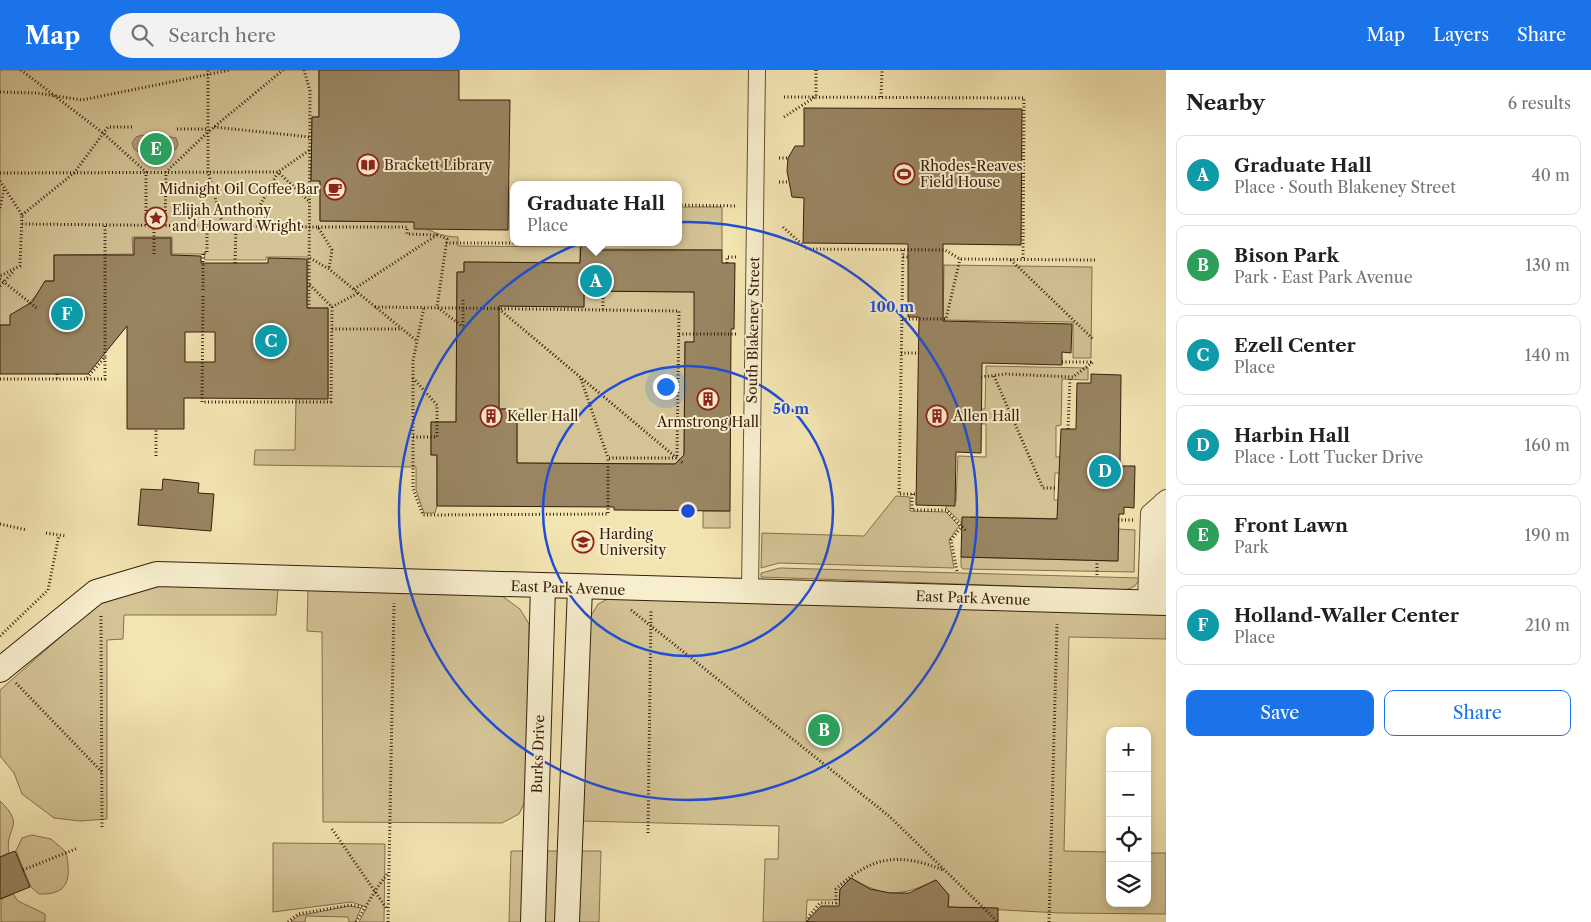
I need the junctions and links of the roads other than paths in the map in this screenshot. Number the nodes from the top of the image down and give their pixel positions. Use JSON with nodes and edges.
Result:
{"nodes":[{"id":1,"x":757,"y":70,"type":"edge"},
{"id":2,"x":1164,"y":500,"type":"edge"},
{"id":3,"x":542,"y":587,"type":"junction"},
{"id":4,"x":580,"y":588,"type":"junction"},
{"id":5,"x":750,"y":590,"type":"junction"},
{"id":6,"x":1157,"y":603,"type":"edge"},
{"id":7,"x":1,"y":669,"type":"edge"},
{"id":8,"x":533,"y":922,"type":"edge"},
{"id":9,"x":567,"y":922,"type":"edge"}],
"edges":[{"from":1,"to":5,"type":"street","name":"South Blakeney Street"},
{"from":2,"to":6,"type":"street"},
{"from":3,"to":4,"type":"street","name":"East Park Avenue"},
{"from":3,"to":7,"type":"street","name":"East Park Avenue"},
{"from":3,"to":8,"type":"street","name":"Burks Drive"},
{"from":4,"to":5,"type":"street","name":"East Park Avenue"},
{"from":4,"to":9,"type":"street"},
{"from":5,"to":6,"type":"street","name":"East Park Avenue"}]}
